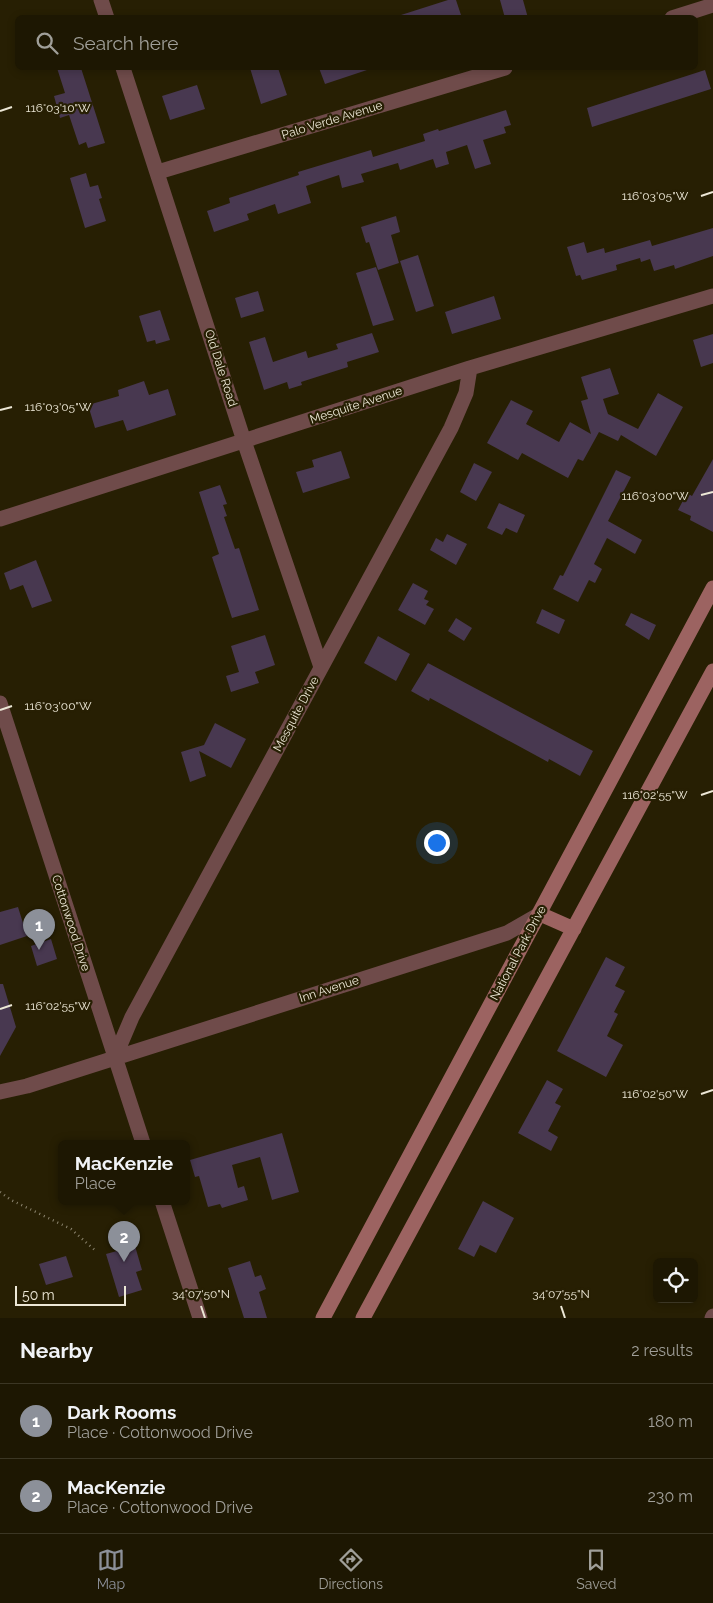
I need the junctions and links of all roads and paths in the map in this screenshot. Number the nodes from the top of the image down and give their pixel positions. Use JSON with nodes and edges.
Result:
{"nodes":[{"id":1,"x":101,"y":0,"type":"edge"},
{"id":2,"x":713,"y":5,"type":"edge"},
{"id":3,"x":106,"y":15,"type":"edge"},
{"id":4,"x":681,"y":15,"type":"edge"},
{"id":5,"x":124,"y":70,"type":"edge"},
{"id":6,"x":498,"y":70,"type":"edge"},
{"id":7,"x":158,"y":172,"type":"junction"},
{"id":8,"x":713,"y":296,"type":"edge"},
{"id":9,"x":470,"y":368,"type":"junction"},
{"id":10,"x":244,"y":441,"type":"junction"},
{"id":11,"x":0,"y":518,"type":"edge"},
{"id":12,"x":713,"y":588,"type":"edge"},
{"id":13,"x":321,"y":668,"type":"junction"},
{"id":14,"x":713,"y":671,"type":"edge"},
{"id":15,"x":0,"y":703,"type":"edge"},
{"id":16,"x":540,"y":914,"type":"junction"},
{"id":17,"x":574,"y":929,"type":"junction"},
{"id":18,"x":115,"y":1057,"type":"junction"},
{"id":19,"x":0,"y":1092,"type":"edge"},
{"id":20,"x":142,"y":1140,"type":"edge"},
{"id":21,"x":0,"y":1192,"type":"edge"},
{"id":22,"x":163,"y":1205,"type":"edge"},
{"id":23,"x":96,"y":1252,"type":"dead end"},
{"id":24,"x":200,"y":1318,"type":"edge"},
{"id":25,"x":323,"y":1318,"type":"edge"},
{"id":26,"x":363,"y":1318,"type":"edge"}],
"edges":[{"from":1,"to":3,"type":"street"},
{"from":2,"to":4,"type":"street"},
{"from":5,"to":7,"type":"street","name":"Old Dale Road"},
{"from":6,"to":7,"type":"street","name":"Palo Verde Avenue"},
{"from":7,"to":10,"type":"street","name":"Old Dale Road"},
{"from":8,"to":9,"type":"street","name":"Mesquite Avenue"},
{"from":9,"to":10,"type":"street","name":"Mesquite Avenue"},
{"from":9,"to":13,"type":"street","name":"Mesquite Drive"},
{"from":10,"to":11,"type":"street","name":"Mesquite Avenue"},
{"from":10,"to":13,"type":"street","name":"Old Dale Road"},
{"from":12,"to":16,"type":"street","name":"National Park Drive"},
{"from":13,"to":18,"type":"street","name":"Mesquite Drive"},
{"from":14,"to":17,"type":"street"},
{"from":15,"to":18,"type":"street","name":"Cottonwood Drive"},
{"from":16,"to":17,"type":"street"},
{"from":16,"to":18,"type":"street","name":"Inn Avenue"},
{"from":16,"to":25,"type":"street","name":"National Park Drive"},
{"from":17,"to":26,"type":"street"},
{"from":18,"to":19,"type":"street","name":"Inn Avenue"},
{"from":18,"to":20,"type":"street","name":"Cottonwood Drive"},
{"from":21,"to":23,"type":"path"},
{"from":22,"to":24,"type":"street"}]}
